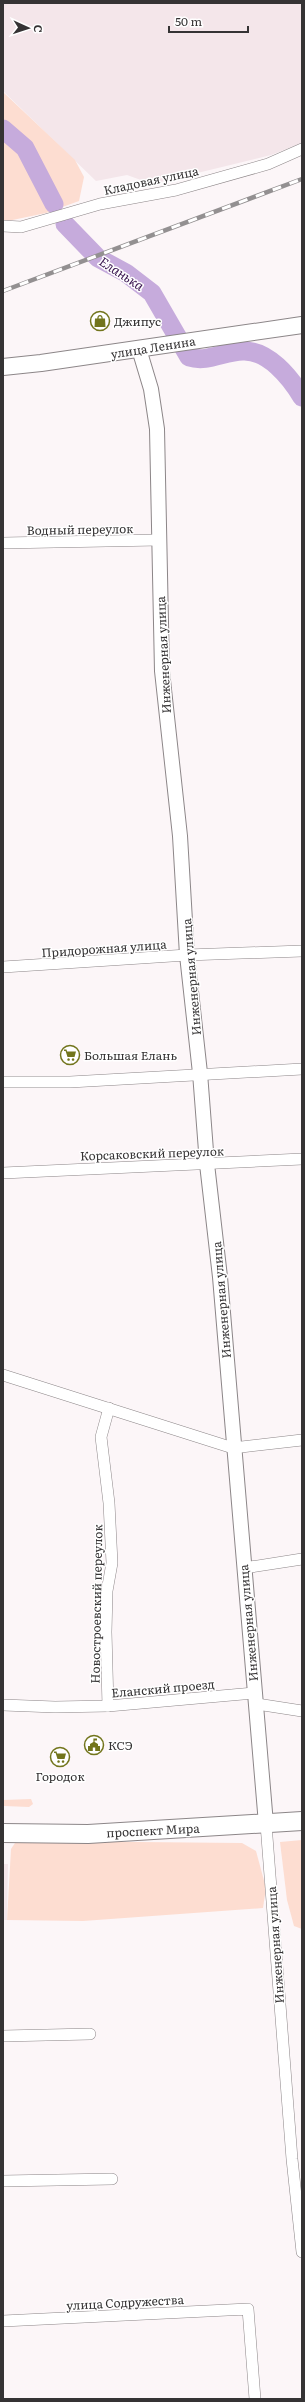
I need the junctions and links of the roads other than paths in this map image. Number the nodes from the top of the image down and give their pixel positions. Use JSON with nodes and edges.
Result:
{"nodes":[{"id":1,"x":302,"y":149,"type":"edge"},
{"id":2,"x":3,"y":226,"type":"edge"},
{"id":3,"x":302,"y":325,"type":"edge"},
{"id":4,"x":139,"y":349,"type":"junction"},
{"id":5,"x":3,"y":366,"type":"edge"},
{"id":6,"x":158,"y":540,"type":"junction"},
{"id":7,"x":3,"y":544,"type":"edge"},
{"id":8,"x":302,"y":951,"type":"edge"},
{"id":9,"x":187,"y":955,"type":"junction"},
{"id":10,"x":3,"y":967,"type":"edge"},
{"id":11,"x":302,"y":1069,"type":"edge"},
{"id":12,"x":200,"y":1074,"type":"junction"},
{"id":13,"x":3,"y":1082,"type":"edge"},
{"id":14,"x":302,"y":1159,"type":"edge"},
{"id":15,"x":206,"y":1164,"type":"junction"},
{"id":16,"x":3,"y":1172,"type":"edge"},
{"id":17,"x":3,"y":1375,"type":"edge"},
{"id":18,"x":109,"y":1408,"type":"junction"},
{"id":19,"x":302,"y":1440,"type":"edge"},
{"id":20,"x":233,"y":1448,"type":"junction"},
{"id":21,"x":302,"y":1559,"type":"edge"},
{"id":22,"x":244,"y":1568,"type":"junction"},
{"id":23,"x":256,"y":1698,"type":"junction"},
{"id":24,"x":3,"y":1705,"type":"edge"},
{"id":25,"x":108,"y":1706,"type":"junction"},
{"id":26,"x":302,"y":1711,"type":"edge"},
{"id":27,"x":302,"y":1821,"type":"edge"},
{"id":28,"x":266,"y":1824,"type":"junction"},
{"id":29,"x":3,"y":1833,"type":"edge"},
{"id":30,"x":90,"y":2034,"type":"dead end"},
{"id":31,"x":3,"y":2036,"type":"edge"},
{"id":32,"x":112,"y":2179,"type":"dead end"},
{"id":33,"x":3,"y":2182,"type":"edge"},
{"id":34,"x":302,"y":2252,"type":"edge"},
{"id":35,"x":3,"y":2321,"type":"edge"},
{"id":36,"x":255,"y":2399,"type":"edge"}],
"edges":[{"from":1,"to":2,"type":"street","name":"Кладовая улица"},
{"from":3,"to":4,"type":"main road","name":"улица Ленина"},
{"from":4,"to":5,"type":"main road","name":"улица Ленина"},
{"from":4,"to":6,"type":"street","name":"Инженерная улица"},
{"from":6,"to":7,"type":"street","name":"Водный переулок"},
{"from":6,"to":9,"type":"street","name":"Инженерная улица"},
{"from":8,"to":9,"type":"street","name":"Придорожная улица"},
{"from":9,"to":10,"type":"street","name":"Придорожная улица"},
{"from":9,"to":12,"type":"street","name":"Инженерная улица"},
{"from":11,"to":12,"type":"street"},
{"from":12,"to":13,"type":"street"},
{"from":12,"to":15,"type":"street","name":"Инженерная улица"},
{"from":14,"to":15,"type":"street","name":"Корсаковский переулок"},
{"from":15,"to":16,"type":"street","name":"Корсаковский переулок"},
{"from":15,"to":20,"type":"street","name":"Инженерная улица"},
{"from":17,"to":18,"type":"street"},
{"from":18,"to":20,"type":"street"},
{"from":18,"to":25,"type":"street","name":"Новостроевский переулок"},
{"from":19,"to":20,"type":"street"},
{"from":20,"to":22,"type":"street","name":"Инженерная улица"},
{"from":21,"to":22,"type":"street"},
{"from":22,"to":23,"type":"street","name":"Инженерная улица"},
{"from":23,"to":25,"type":"street","name":"Еланский проезд"},
{"from":23,"to":26,"type":"street","name":"Еланский проезд"},
{"from":23,"to":28,"type":"street","name":"Инженерная улица"},
{"from":24,"to":25,"type":"street","name":"Еланский проезд"},
{"from":27,"to":28,"type":"main road","name":"проспект Мира"},
{"from":28,"to":29,"type":"main road","name":"проспект Мира"},
{"from":28,"to":34,"type":"street","name":"Инженерная улица"},
{"from":30,"to":31,"type":"street"},
{"from":32,"to":33,"type":"street"},
{"from":35,"to":36,"type":"street","name":"улица Содружества"}]}
